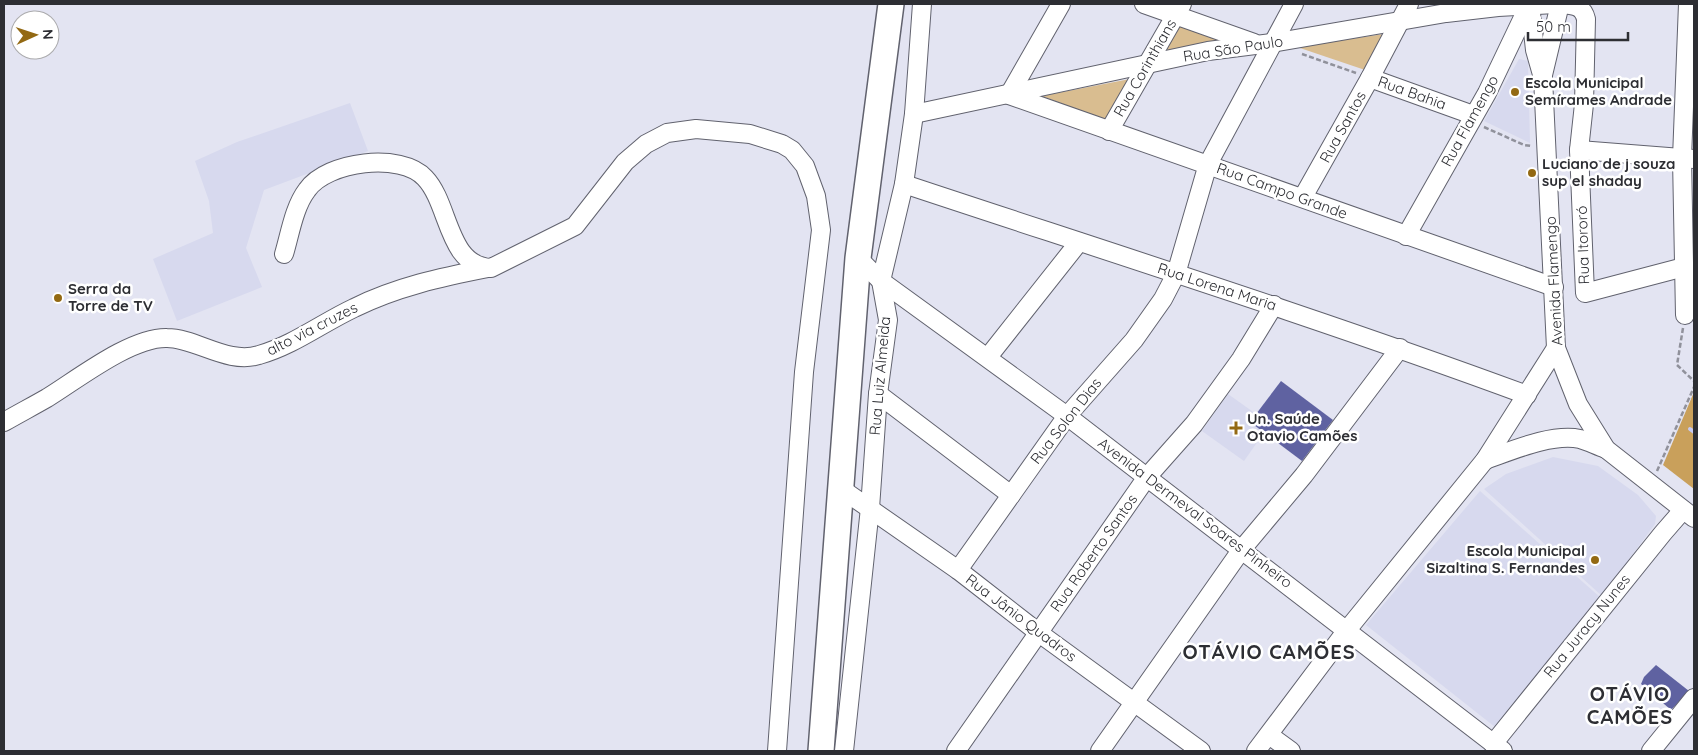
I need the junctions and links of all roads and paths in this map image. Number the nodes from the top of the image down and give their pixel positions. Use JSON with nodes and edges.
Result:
{"nodes":[{"id":1,"x":891,"y":4,"type":"edge"},
{"id":2,"x":922,"y":4,"type":"edge"},
{"id":3,"x":1061,"y":4,"type":"edge"},
{"id":4,"x":1144,"y":4,"type":"edge"},
{"id":5,"x":1294,"y":4,"type":"edge"},
{"id":6,"x":1409,"y":4,"type":"edge"},
{"id":7,"x":1530,"y":4,"type":"edge"},
{"id":8,"x":1555,"y":4,"type":"edge"},
{"id":9,"x":1561,"y":4,"type":"edge"},
{"id":10,"x":1688,"y":4,"type":"edge"},
{"id":11,"x":1179,"y":9,"type":"edge"},
{"id":12,"x":1398,"y":20,"type":"junction"},
{"id":13,"x":1264,"y":43,"type":"junction"},
{"id":14,"x":1299,"y":53,"type":"dead end"},
{"id":15,"x":1149,"y":64,"type":"junction"},
{"id":16,"x":1370,"y":78,"type":"junction"},
{"id":17,"x":1542,"y":78,"type":"junction"},
{"id":18,"x":1009,"y":95,"type":"junction"},
{"id":19,"x":914,"y":114,"type":"junction"},
{"id":20,"x":1473,"y":115,"type":"junction"},
{"id":21,"x":1109,"y":131,"type":"junction"},
{"id":22,"x":1547,"y":148,"type":"junction"},
{"id":23,"x":1579,"y":150,"type":"junction"},
{"id":24,"x":1688,"y":158,"type":"edge"},
{"id":25,"x":1208,"y":164,"type":"junction"},
{"id":26,"x":904,"y":184,"type":"junction"},
{"id":27,"x":1303,"y":197,"type":"junction"},
{"id":28,"x":1406,"y":236,"type":"junction"},
{"id":29,"x":1079,"y":242,"type":"junction"},
{"id":30,"x":284,"y":254,"type":"dead end"},
{"id":31,"x":858,"y":258,"type":"junction"},
{"id":32,"x":1684,"y":267,"type":"junction"},
{"id":33,"x":491,"y":268,"type":"junction"},
{"id":34,"x":1176,"y":274,"type":"junction"},
{"id":35,"x":881,"y":281,"type":"junction"},
{"id":36,"x":1554,"y":287,"type":"junction"},
{"id":37,"x":1274,"y":305,"type":"junction"},
{"id":38,"x":1685,"y":315,"type":"joint"},
{"id":39,"x":1400,"y":348,"type":"junction"},
{"id":40,"x":1556,"y":348,"type":"junction"},
{"id":41,"x":988,"y":357,"type":"junction"},
{"id":42,"x":1694,"y":381,"type":"edge"},
{"id":43,"x":1694,"y":387,"type":"edge"},
{"id":44,"x":878,"y":394,"type":"junction"},
{"id":45,"x":1527,"y":395,"type":"junction"},
{"id":46,"x":1067,"y":416,"type":"junction"},
{"id":47,"x":4,"y":422,"type":"edge"},
{"id":48,"x":1606,"y":449,"type":"junction"},
{"id":49,"x":1485,"y":460,"type":"junction"},
{"id":50,"x":1147,"y":477,"type":"junction"},
{"id":51,"x":1651,"y":484,"type":"junction"},
{"id":52,"x":840,"y":488,"type":"junction"},
{"id":53,"x":1011,"y":495,"type":"junction"},
{"id":54,"x":870,"y":508,"type":"junction"},
{"id":55,"x":1689,"y":514,"type":"edge"},
{"id":56,"x":1242,"y":549,"type":"junction"},
{"id":57,"x":958,"y":570,"type":"junction"},
{"id":58,"x":1347,"y":630,"type":"junction"},
{"id":59,"x":1039,"y":633,"type":"junction"},
{"id":60,"x":1694,"y":698,"type":"edge"},
{"id":61,"x":1135,"y":701,"type":"junction"},
{"id":62,"x":1269,"y":736,"type":"junction"},
{"id":63,"x":1498,"y":748,"type":"edge"},
{"id":64,"x":777,"y":751,"type":"edge"},
{"id":65,"x":821,"y":751,"type":"edge"},
{"id":66,"x":844,"y":751,"type":"edge"},
{"id":67,"x":956,"y":751,"type":"edge"},
{"id":68,"x":1100,"y":751,"type":"edge"},
{"id":69,"x":1201,"y":751,"type":"edge"},
{"id":70,"x":1256,"y":751,"type":"edge"},
{"id":71,"x":1291,"y":751,"type":"edge"},
{"id":72,"x":1651,"y":751,"type":"edge"}],
"edges":[{"from":1,"to":31,"type":"highway"},
{"from":2,"to":19,"type":"street","name":"Rua Luiz Almeida"},
{"from":3,"to":18,"type":"street"},
{"from":4,"to":11,"type":"street"},
{"from":5,"to":13,"type":"street","name":"Rua Solon Dias"},
{"from":6,"to":12,"type":"street","name":"Rua Santos"},
{"from":7,"to":8,"type":"street","name":"Rua São Paulo"},
{"from":7,"to":12,"type":"street","name":"Rua São Paulo"},
{"from":7,"to":17,"type":"street","name":"Avenida Flamengo"},
{"from":7,"to":20,"type":"street","name":"Rua Flamengo"},
{"from":9,"to":17,"type":"street","name":"Avenida Flamengo"},
{"from":9,"to":23,"type":"street","name":"Rua Itororó"},
{"from":10,"to":24,"type":"street"},
{"from":11,"to":13,"type":"street"},
{"from":11,"to":15,"type":"street","name":"Rua Corinthians"},
{"from":12,"to":13,"type":"street","name":"Rua São Paulo"},
{"from":12,"to":16,"type":"street","name":"Rua Santos"},
{"from":13,"to":15,"type":"street","name":"Rua São Paulo"},
{"from":13,"to":25,"type":"street","name":"Rua Solon Dias"},
{"from":14,"to":16,"type":"path","name":"Rua Bahia"},
{"from":15,"to":18,"type":"street","name":"Rua São Paulo"},
{"from":15,"to":21,"type":"street","name":"Rua Corinthians"},
{"from":16,"to":20,"type":"street","name":"Rua Bahia"},
{"from":16,"to":27,"type":"street","name":"Rua Santos"},
{"from":17,"to":22,"type":"street","name":"Avenida Flamengo"},
{"from":18,"to":19,"type":"street","name":"Rua São Paulo"},
{"from":18,"to":21,"type":"street","name":"Rua Campo Grande"},
{"from":19,"to":26,"type":"street","name":"Rua Luiz Almeida"},
{"from":20,"to":22,"type":"path"},
{"from":20,"to":28,"type":"street","name":"Rua Flamengo"},
{"from":21,"to":25,"type":"street","name":"Rua Campo Grande"},
{"from":22,"to":36,"type":"street","name":"Avenida Flamengo"},
{"from":23,"to":24,"type":"street"},
{"from":23,"to":32,"type":"street","name":"Rua Itororó"},
{"from":24,"to":32,"type":"street"},
{"from":25,"to":27,"type":"street","name":"Rua Campo Grande"},
{"from":25,"to":34,"type":"street","name":"Rua Solon Dias"},
{"from":26,"to":29,"type":"street","name":"Rua Lorena Maria"},
{"from":26,"to":35,"type":"street","name":"Rua Luiz Almeida"},
{"from":27,"to":28,"type":"street","name":"Rua Campo Grande"},
{"from":28,"to":36,"type":"street","name":"Rua Campo Grande"},
{"from":29,"to":34,"type":"street","name":"Rua Lorena Maria"},
{"from":29,"to":41,"type":"street"},
{"from":30,"to":33,"type":"street"},
{"from":31,"to":35,"type":"street","name":"Avenida Dermeval Soares Pinheiro"},
{"from":31,"to":52,"type":"highway"},
{"from":32,"to":38,"type":"street"},
{"from":33,"to":47,"type":"street","name":"alto via cruzes"},
{"from":33,"to":64,"type":"street","name":"alto via cruzes"},
{"from":34,"to":37,"type":"street","name":"Rua Lorena Maria"},
{"from":34,"to":46,"type":"street","name":"Rua Solon Dias"},
{"from":35,"to":41,"type":"street","name":"Avenida Dermeval Soares Pinheiro"},
{"from":35,"to":44,"type":"street","name":"Rua Luiz Almeida"},
{"from":36,"to":40,"type":"street","name":"Avenida Flamengo"},
{"from":37,"to":39,"type":"street","name":"Rua Lorena Maria"},
{"from":37,"to":50,"type":"street","name":"Rua Roberto Santos"},
{"from":38,"to":42,"type":"path"},
{"from":39,"to":45,"type":"street","name":"Rua Lorena Maria"},
{"from":39,"to":56,"type":"street"},
{"from":40,"to":45,"type":"street"},
{"from":40,"to":48,"type":"street","name":"Avenida Flamengo"},
{"from":41,"to":46,"type":"street","name":"Avenida Dermeval Soares Pinheiro"},
{"from":43,"to":51,"type":"path"},
{"from":44,"to":53,"type":"street"},
{"from":44,"to":54,"type":"street","name":"Rua Luiz Almeida"},
{"from":45,"to":49,"type":"street"},
{"from":46,"to":50,"type":"street","name":"Avenida Dermeval Soares Pinheiro"},
{"from":46,"to":53,"type":"street","name":"Rua Solon Dias"},
{"from":48,"to":49,"type":"street"},
{"from":48,"to":51,"type":"street","name":"Avenida Flamengo"},
{"from":49,"to":58,"type":"street"},
{"from":50,"to":56,"type":"street","name":"Avenida Dermeval Soares Pinheiro"},
{"from":50,"to":59,"type":"street","name":"Rua Roberto Santos"},
{"from":51,"to":55,"type":"street","name":"Avenida Flamengo"},
{"from":52,"to":54,"type":"street","name":"Rua Jânio Quadros"},
{"from":52,"to":65,"type":"highway"},
{"from":53,"to":57,"type":"street","name":"Rua Solon Dias"},
{"from":54,"to":57,"type":"street","name":"Rua Jânio Quadros"},
{"from":54,"to":66,"type":"street","name":"Rua Luiz Almeida"},
{"from":55,"to":63,"type":"street","name":"Rua Juracy Nunes"},
{"from":56,"to":58,"type":"street","name":"Avenida Dermeval Soares Pinheiro"},
{"from":56,"to":61,"type":"street"},
{"from":57,"to":59,"type":"street","name":"Rua Jânio Quadros"},
{"from":58,"to":62,"type":"street"},
{"from":58,"to":63,"type":"street","name":"Avenida Dermeval Soares Pinheiro"},
{"from":59,"to":61,"type":"street","name":"Rua Jânio Quadros"},
{"from":59,"to":67,"type":"street","name":"Rua Roberto Santos"},
{"from":60,"to":72,"type":"street"},
{"from":61,"to":68,"type":"street"},
{"from":61,"to":69,"type":"street","name":"Rua Jânio Quadros"},
{"from":62,"to":70,"type":"street"},
{"from":62,"to":71,"type":"street"}]}
